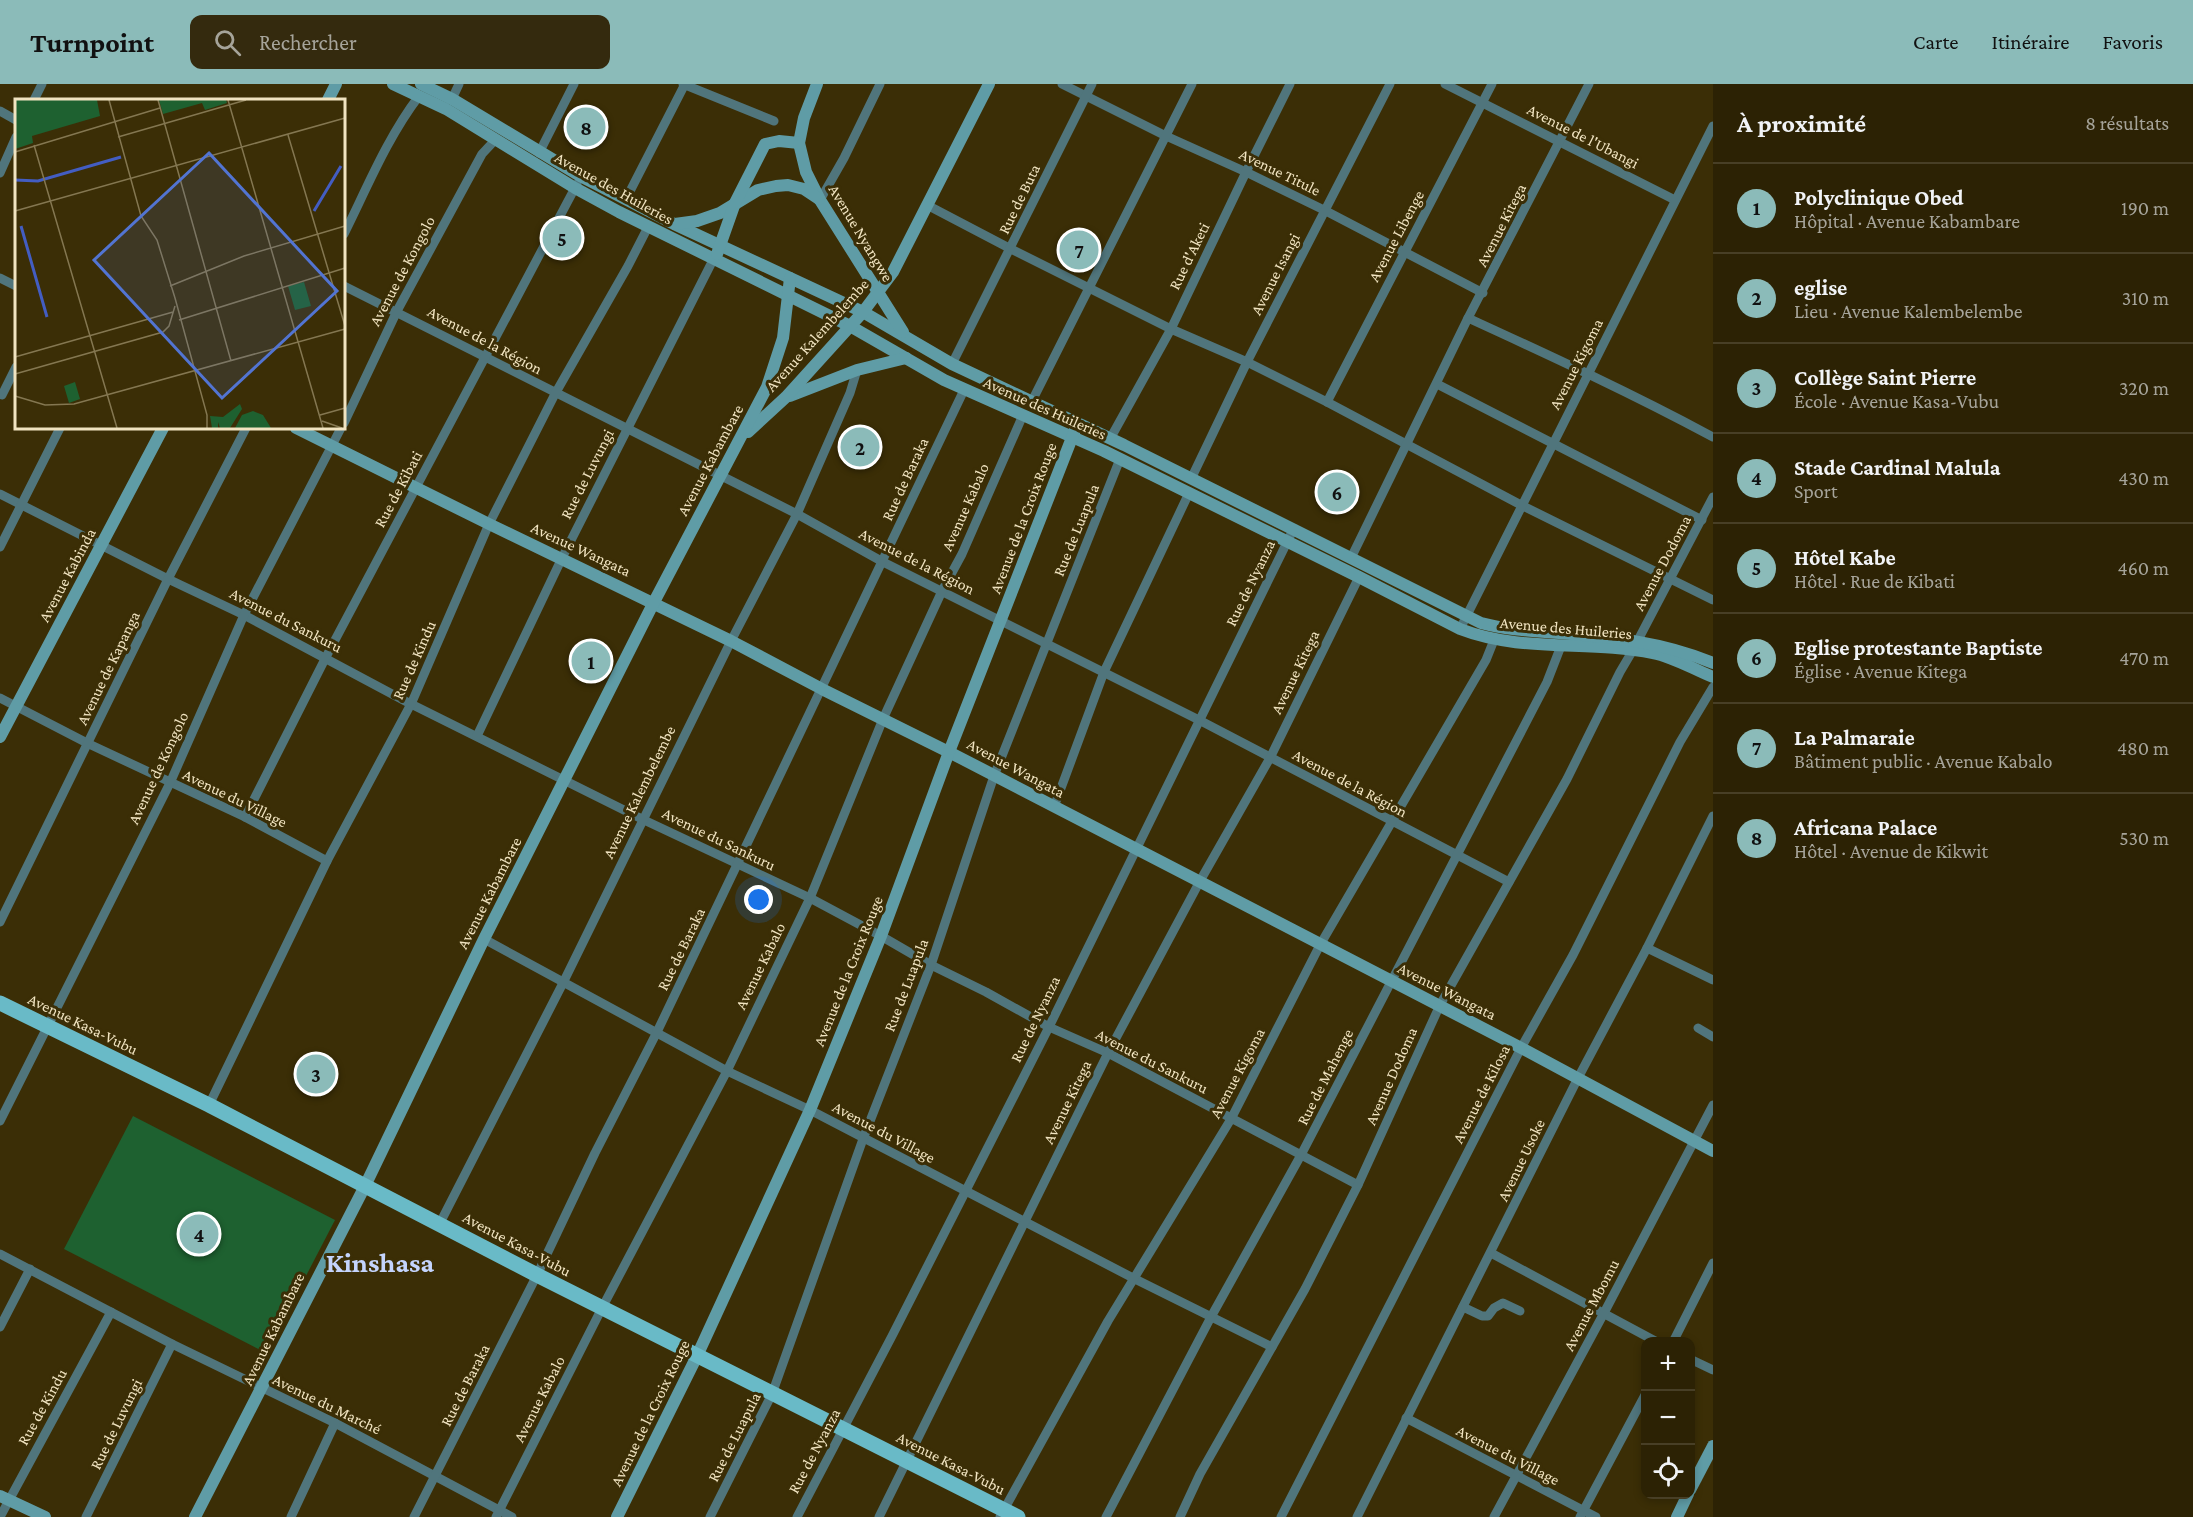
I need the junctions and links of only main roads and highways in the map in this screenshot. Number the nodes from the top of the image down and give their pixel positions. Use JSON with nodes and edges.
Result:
{"nodes":[{"id":1,"x":336,"y":84,"type":"edge"},
{"id":2,"x":393,"y":84,"type":"edge"},
{"id":3,"x":817,"y":84,"type":"edge"},
{"id":4,"x":989,"y":84,"type":"edge"},
{"id":5,"x":420,"y":90,"type":"edge"},
{"id":6,"x":328,"y":99,"type":"edge"},
{"id":7,"x":799,"y":143,"type":"junction"},
{"id":8,"x":820,"y":200,"type":"junction"},
{"id":9,"x":735,"y":203,"type":"junction"},
{"id":10,"x":674,"y":224,"type":"junction"},
{"id":11,"x":721,"y":247,"type":"junction"},
{"id":12,"x":713,"y":260,"type":"junction"},
{"id":13,"x":790,"y":278,"type":"junction"},
{"id":14,"x":878,"y":292,"type":"junction"},
{"id":15,"x":788,"y":296,"type":"junction"},
{"id":16,"x":863,"y":312,"type":"junction"},
{"id":17,"x":850,"y":326,"type":"junction"},
{"id":18,"x":906,"y":336,"type":"junction"},
{"id":19,"x":906,"y":358,"type":"junction"},
{"id":20,"x":786,"y":397,"type":"junction"},
{"id":21,"x":1077,"y":423,"type":"junction"},
{"id":22,"x":162,"y":429,"type":"edge"},
{"id":23,"x":298,"y":429,"type":"edge"},
{"id":24,"x":1072,"y":436,"type":"junction"},
{"id":25,"x":740,"y":439,"type":"junction"},
{"id":26,"x":654,"y":602,"type":"junction"},
{"id":27,"x":1635,"y":646,"type":"junction"},
{"id":28,"x":1713,"y":663,"type":"edge"},
{"id":29,"x":1713,"y":677,"type":"edge"},
{"id":30,"x":0,"y":737,"type":"edge"},
{"id":31,"x":949,"y":752,"type":"junction"},
{"id":32,"x":0,"y":1003,"type":"edge"},
{"id":33,"x":1713,"y":1150,"type":"edge"},
{"id":34,"x":365,"y":1186,"type":"junction"},
{"id":35,"x":697,"y":1356,"type":"junction"},
{"id":36,"x":1713,"y":1446,"type":"edge"},
{"id":37,"x":1695,"y":1480,"type":"edge"},
{"id":38,"x":4,"y":1498,"type":"edge"},
{"id":39,"x":1686,"y":1499,"type":"edge"},
{"id":40,"x":1008,"y":1515,"type":"edge"},
{"id":41,"x":45,"y":1517,"type":"edge"},
{"id":42,"x":195,"y":1517,"type":"edge"},
{"id":43,"x":616,"y":1517,"type":"edge"},
{"id":44,"x":1677,"y":1517,"type":"edge"}],
"edges":[{"from":1,"to":6,"type":"main road"},
{"from":2,"to":5,"type":"main road","name":"Avenue des Huileries"},
{"from":3,"to":7,"type":"main road","name":"Avenue Nyangwe"},
{"from":4,"to":14,"type":"main road","name":"Avenue Kalembelembe"},
{"from":5,"to":10,"type":"main road","name":"Avenue des Huileries"},
{"from":5,"to":12,"type":"main road","name":"Avenue des Huileries"},
{"from":7,"to":8,"type":"main road","name":"Avenue Nyangwe"},
{"from":7,"to":9,"type":"main road"},
{"from":8,"to":9,"type":"main road"},
{"from":8,"to":14,"type":"main road","name":"Avenue Nyangwe"},
{"from":9,"to":10,"type":"main road"},
{"from":9,"to":11,"type":"main road"},
{"from":10,"to":11,"type":"main road","name":"Avenue des Huileries"},
{"from":11,"to":12,"type":"main road"},
{"from":11,"to":13,"type":"main road","name":"Avenue des Huileries"},
{"from":12,"to":15,"type":"main road","name":"Avenue des Huileries"},
{"from":13,"to":15,"type":"main road","name":"Avenue Kabambare"},
{"from":13,"to":16,"type":"main road","name":"Avenue des Huileries"},
{"from":14,"to":16,"type":"main road","name":"Avenue Kalembelembe"},
{"from":14,"to":18,"type":"main road","name":"Avenue Nyangwe"},
{"from":15,"to":17,"type":"main road","name":"Avenue des Huileries"},
{"from":15,"to":25,"type":"main road","name":"Avenue Kabambare"},
{"from":16,"to":17,"type":"main road","name":"Avenue Kalembelembe"},
{"from":16,"to":18,"type":"main road","name":"Avenue des Huileries"},
{"from":17,"to":19,"type":"main road","name":"Avenue des Huileries"},
{"from":17,"to":20,"type":"main road","name":"Avenue Kalembelembe"},
{"from":18,"to":21,"type":"main road","name":"Avenue des Huileries"},
{"from":19,"to":20,"type":"main road"},
{"from":19,"to":24,"type":"main road","name":"Avenue des Huileries"},
{"from":20,"to":25,"type":"main road","name":"Avenue Kalembelembe"},
{"from":21,"to":24,"type":"main road","name":"Avenue de la Croix Rouge"},
{"from":21,"to":27,"type":"main road","name":"Avenue des Huileries"},
{"from":22,"to":30,"type":"main road","name":"Avenue Kabinda"},
{"from":23,"to":26,"type":"main road","name":"Avenue Wangata"},
{"from":24,"to":27,"type":"main road","name":"Avenue des Huileries"},
{"from":24,"to":31,"type":"main road","name":"Avenue de la Croix Rouge"},
{"from":25,"to":26,"type":"main road","name":"Avenue Kabambare"},
{"from":26,"to":31,"type":"main road","name":"Avenue Wangata"},
{"from":26,"to":34,"type":"main road","name":"Avenue Kabambare"},
{"from":27,"to":28,"type":"main road","name":"Avenue des Huileries"},
{"from":27,"to":29,"type":"main road","name":"Avenue des Huileries"},
{"from":31,"to":33,"type":"main road","name":"Avenue Wangata"},
{"from":31,"to":35,"type":"main road","name":"Avenue de la Croix Rouge"},
{"from":32,"to":34,"type":"main road","name":"Avenue Kasa-Vubu"},
{"from":34,"to":35,"type":"main road","name":"Avenue Kasa-Vubu"},
{"from":34,"to":42,"type":"main road","name":"Avenue Kabambare"},
{"from":35,"to":40,"type":"main road","name":"Avenue Kasa-Vubu"},
{"from":35,"to":43,"type":"main road","name":"Avenue de la Croix Rouge"},
{"from":36,"to":37,"type":"main road"},
{"from":38,"to":41,"type":"main road"},
{"from":39,"to":44,"type":"main road"}]}
